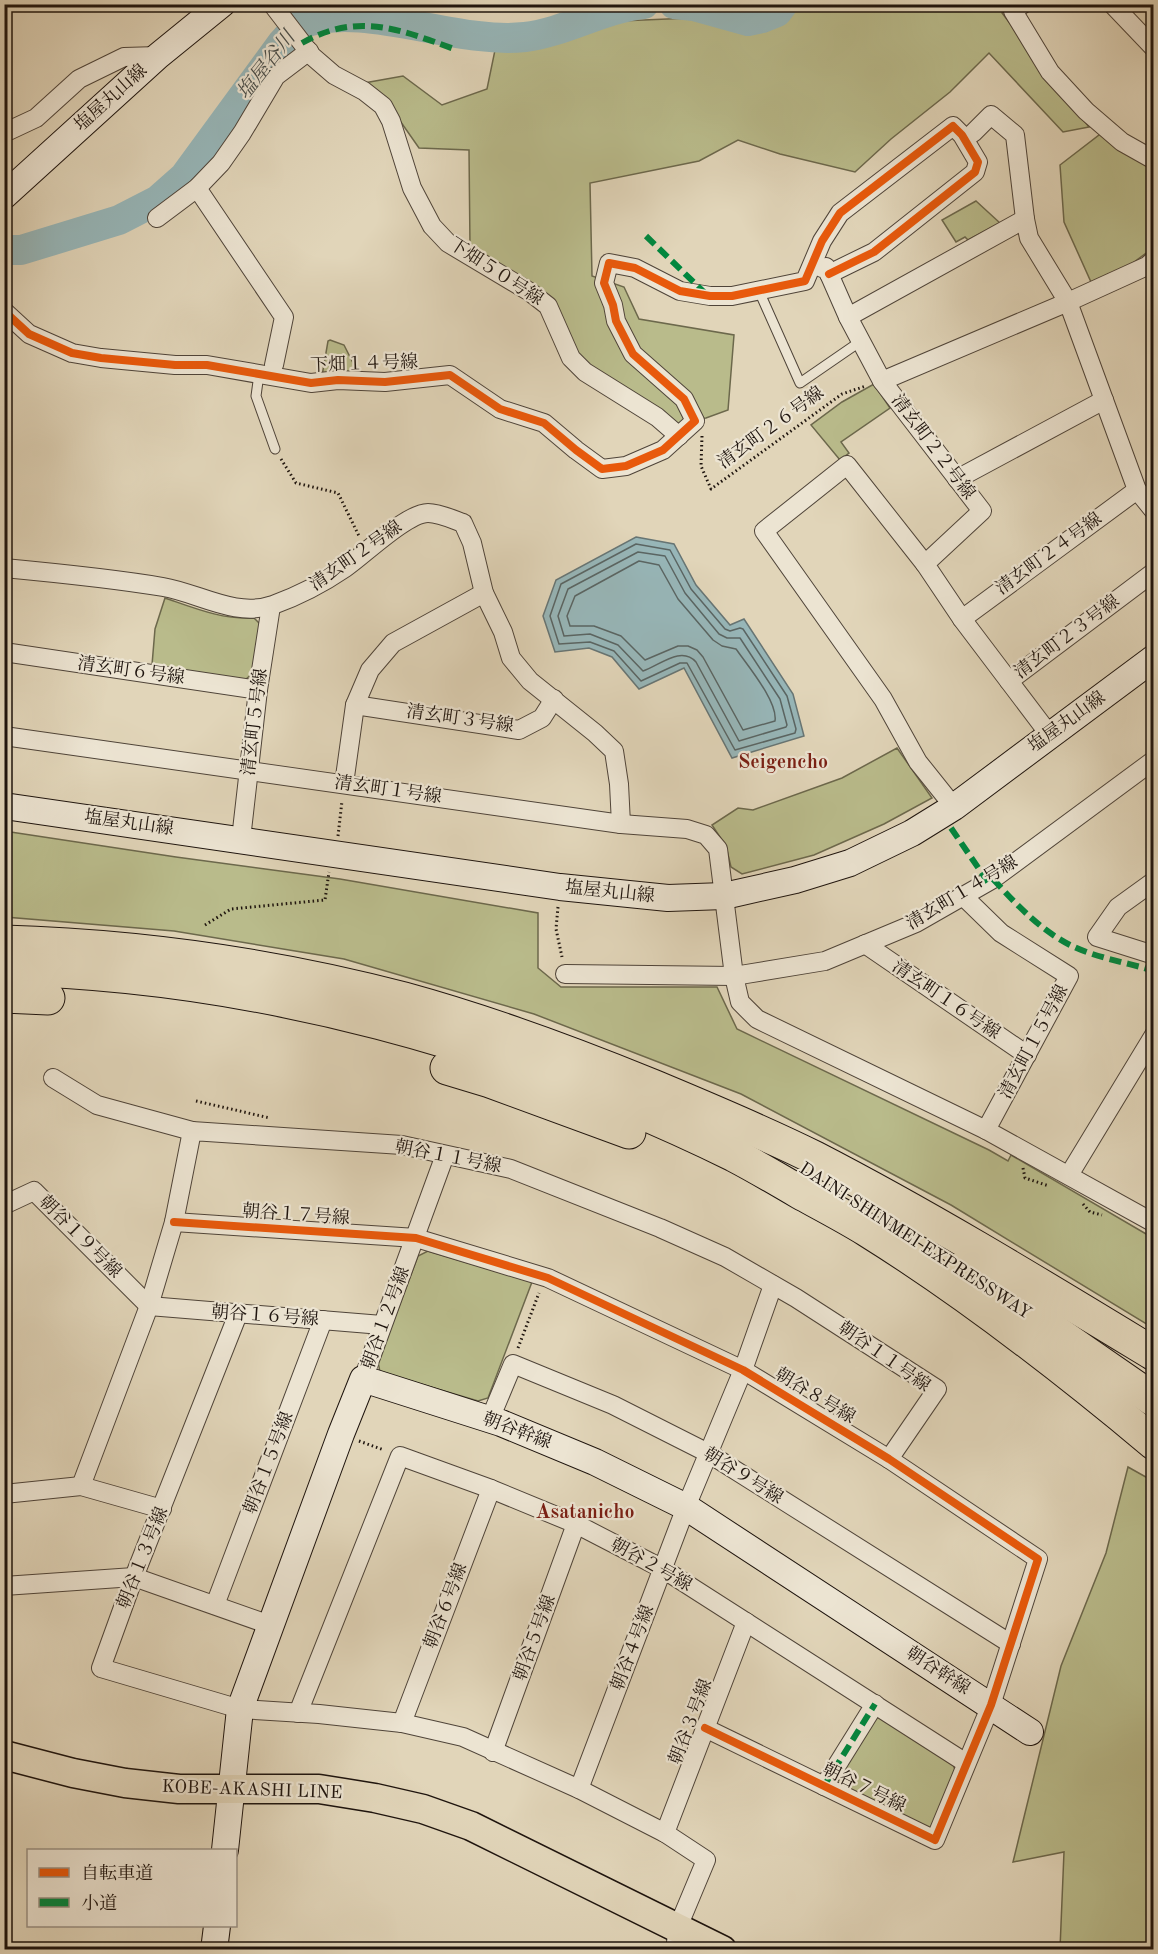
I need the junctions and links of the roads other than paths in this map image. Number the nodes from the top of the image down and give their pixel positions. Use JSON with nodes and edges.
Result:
{"nodes":[{"id":1,"x":222,"y":4,"type":"edge"},
{"id":2,"x":1023,"y":4,"type":"edge"},
{"id":3,"x":1112,"y":4,"type":"edge"},
{"id":4,"x":277,"y":11,"type":"edge"},
{"id":5,"x":305,"y":47,"type":"junction"},
{"id":6,"x":1154,"y":48,"type":"edge"},
{"id":7,"x":158,"y":56,"type":"junction"},
{"id":8,"x":4,"y":133,"type":"edge"},
{"id":9,"x":974,"y":133,"type":"dead end"},
{"id":10,"x":1154,"y":160,"type":"edge"},
{"id":11,"x":197,"y":188,"type":"junction"},
{"id":12,"x":4,"y":196,"type":"edge"},
{"id":13,"x":157,"y":218,"type":"dead end"},
{"id":14,"x":1024,"y":219,"type":"junction"},
{"id":15,"x":1151,"y":269,"type":"edge"},
{"id":16,"x":810,"y":270,"type":"junction"},
{"id":17,"x":829,"y":274,"type":"junction"},
{"id":18,"x":759,"y":291,"type":"junction"},
{"id":19,"x":1068,"y":302,"type":"junction"},
{"id":20,"x":4,"y":311,"type":"edge"},
{"id":21,"x":848,"y":317,"type":"junction"},
{"id":22,"x":861,"y":341,"type":"junction"},
{"id":23,"x":266,"y":369,"type":"junction"},
{"id":24,"x":882,"y":381,"type":"junction"},
{"id":25,"x":1104,"y":400,"type":"junction"},
{"id":26,"x":679,"y":436,"type":"junction"},
{"id":27,"x":275,"y":449,"type":"road end"},
{"id":28,"x":957,"y":479,"type":"junction"},
{"id":29,"x":1137,"y":490,"type":"junction"},
{"id":30,"x":1154,"y":512,"type":"edge"},
{"id":31,"x":925,"y":564,"type":"junction"},
{"id":32,"x":4,"y":568,"type":"edge"},
{"id":33,"x":1154,"y":572,"type":"edge"},
{"id":34,"x":484,"y":593,"type":"junction"},
{"id":35,"x":271,"y":606,"type":"junction"},
{"id":36,"x":962,"y":619,"type":"junction"},
{"id":37,"x":4,"y":652,"type":"edge"},
{"id":38,"x":1154,"y":658,"type":"edge"},
{"id":39,"x":1009,"y":681,"type":"junction"},
{"id":40,"x":258,"y":690,"type":"junction"},
{"id":41,"x":554,"y":699,"type":"junction"},
{"id":42,"x":355,"y":705,"type":"junction"},
{"id":43,"x":1049,"y":734,"type":"junction"},
{"id":44,"x":4,"y":736,"type":"edge"},
{"id":45,"x":1154,"y":760,"type":"edge"},
{"id":46,"x":249,"y":770,"type":"junction"},
{"id":47,"x":344,"y":784,"type":"junction"},
{"id":48,"x":4,"y":806,"type":"edge"},
{"id":49,"x":954,"y":807,"type":"junction"},
{"id":50,"x":621,"y":824,"type":"junction"},
{"id":51,"x":241,"y":839,"type":"junction"},
{"id":52,"x":1154,"y":881,"type":"edge"},
{"id":53,"x":724,"y":896,"type":"junction"},
{"id":54,"x":963,"y":896,"type":"junction"},
{"id":55,"x":4,"y":942,"type":"edge"},
{"id":56,"x":865,"y":944,"type":"junction"},
{"id":57,"x":1154,"y":955,"type":"edge"},
{"id":58,"x":4,"y":969,"type":"edge"},
{"id":59,"x":565,"y":974,"type":"road end"},
{"id":60,"x":734,"y":976,"type":"junction"},
{"id":61,"x":4,"y":996,"type":"edge"},
{"id":62,"x":48,"y":998,"type":"dead end"},
{"id":63,"x":1154,"y":1035,"type":"edge"},
{"id":64,"x":1027,"y":1055,"type":"junction"},
{"id":65,"x":603,"y":1066,"type":"junction"},
{"id":66,"x":447,"y":1068,"type":"dead end"},
{"id":67,"x":53,"y":1078,"type":"dead end"},
{"id":68,"x":986,"y":1130,"type":"junction"},
{"id":69,"x":192,"y":1131,"type":"junction"},
{"id":70,"x":445,"y":1155,"type":"junction"},
{"id":71,"x":1069,"y":1175,"type":"junction"},
{"id":72,"x":4,"y":1206,"type":"edge"},
{"id":73,"x":174,"y":1222,"type":"junction"},
{"id":74,"x":1154,"y":1223,"type":"edge"},
{"id":75,"x":416,"y":1238,"type":"junction"},
{"id":76,"x":932,"y":1274,"type":"junction"},
{"id":77,"x":773,"y":1285,"type":"junction"},
{"id":78,"x":149,"y":1306,"type":"junction"},
{"id":79,"x":238,"y":1314,"type":"junction"},
{"id":80,"x":323,"y":1320,"type":"junction"},
{"id":81,"x":382,"y":1325,"type":"junction"},
{"id":82,"x":1154,"y":1354,"type":"edge"},
{"id":83,"x":743,"y":1370,"type":"junction"},
{"id":84,"x":363,"y":1379,"type":"junction"},
{"id":85,"x":1154,"y":1400,"type":"edge"},
{"id":86,"x":490,"y":1419,"type":"junction"},
{"id":87,"x":1154,"y":1443,"type":"edge"},
{"id":88,"x":708,"y":1453,"type":"junction"},
{"id":89,"x":889,"y":1459,"type":"junction"},
{"id":90,"x":81,"y":1486,"type":"junction"},
{"id":91,"x":491,"y":1489,"type":"junction"},
{"id":92,"x":4,"y":1494,"type":"edge"},
{"id":93,"x":686,"y":1507,"type":"junction"},
{"id":94,"x":162,"y":1509,"type":"junction"},
{"id":95,"x":576,"y":1524,"type":"junction"},
{"id":96,"x":663,"y":1569,"type":"junction"},
{"id":97,"x":134,"y":1577,"type":"junction"},
{"id":98,"x":4,"y":1586,"type":"edge"},
{"id":99,"x":215,"y":1605,"type":"junction"},
{"id":100,"x":746,"y":1622,"type":"junction"},
{"id":101,"x":270,"y":1625,"type":"junction"},
{"id":102,"x":1011,"y":1644,"type":"junction"},
{"id":103,"x":874,"y":1704,"type":"junction"},
{"id":104,"x":991,"y":1705,"type":"junction"},
{"id":105,"x":240,"y":1709,"type":"junction"},
{"id":106,"x":298,"y":1713,"type":"junction"},
{"id":107,"x":402,"y":1723,"type":"junction"},
{"id":108,"x":705,"y":1728,"type":"junction"},
{"id":109,"x":1030,"y":1732,"type":"dead end"},
{"id":110,"x":494,"y":1752,"type":"junction"},
{"id":111,"x":4,"y":1755,"type":"edge"},
{"id":112,"x":966,"y":1763,"type":"junction"},
{"id":113,"x":824,"y":1786,"type":"junction"},
{"id":114,"x":579,"y":1789,"type":"junction"},
{"id":115,"x":232,"y":1790,"type":"junction"},
{"id":116,"x":665,"y":1833,"type":"junction"},
{"id":117,"x":225,"y":1849,"type":"edge"},
{"id":118,"x":217,"y":1927,"type":"edge"},
{"id":119,"x":676,"y":1938,"type":"edge"},
{"id":120,"x":214,"y":1950,"type":"edge"},
{"id":121,"x":722,"y":1950,"type":"edge"}],
"edges":[{"from":1,"to":7,"type":"street","name":"塩屋丸山線"},
{"from":2,"to":10,"type":"street"},
{"from":3,"to":6,"type":"street"},
{"from":4,"to":5,"type":"street","name":"下畑５０号線"},
{"from":5,"to":11,"type":"street"},
{"from":5,"to":26,"type":"street","name":"下畑５０号線"},
{"from":7,"to":8,"type":"street"},
{"from":7,"to":12,"type":"street","name":"塩屋丸山線"},
{"from":9,"to":14,"type":"street"},
{"from":11,"to":13,"type":"street"},
{"from":11,"to":23,"type":"street"},
{"from":14,"to":19,"type":"street"},
{"from":14,"to":21,"type":"street"},
{"from":15,"to":19,"type":"street","name":"清玄町２２号線"},
{"from":16,"to":17,"type":"street"},
{"from":16,"to":17,"type":"street"},
{"from":16,"to":18,"type":"street"},
{"from":17,"to":21,"type":"street"},
{"from":18,"to":22,"type":"lane"},
{"from":18,"to":26,"type":"street","name":"下畑１４号線"},
{"from":19,"to":24,"type":"street","name":"清玄町２２号線"},
{"from":19,"to":25,"type":"street"},
{"from":20,"to":23,"type":"street","name":"下畑１４号線"},
{"from":21,"to":22,"type":"street"},
{"from":22,"to":24,"type":"street"},
{"from":23,"to":26,"type":"street","name":"下畑１４号線"},
{"from":23,"to":27,"type":"lane"},
{"from":24,"to":28,"type":"street","name":"清玄町２２号線"},
{"from":25,"to":28,"type":"street"},
{"from":25,"to":29,"type":"street"},
{"from":28,"to":31,"type":"street","name":"清玄町２２号線"},
{"from":29,"to":30,"type":"street"},
{"from":29,"to":36,"type":"street","name":"清玄町２４号線"},
{"from":31,"to":36,"type":"street"},
{"from":31,"to":49,"type":"street"},
{"from":32,"to":35,"type":"street","name":"清玄町２号線"},
{"from":33,"to":39,"type":"street","name":"清玄町２３号線"},
{"from":34,"to":35,"type":"street","name":"清玄町２号線"},
{"from":34,"to":41,"type":"street","name":"清玄町２号線"},
{"from":34,"to":42,"type":"street"},
{"from":35,"to":40,"type":"street","name":"清玄町５号線"},
{"from":36,"to":39,"type":"street"},
{"from":37,"to":40,"type":"street","name":"清玄町６号線"},
{"from":38,"to":43,"type":"street","name":"塩屋丸山線"},
{"from":39,"to":43,"type":"street"},
{"from":40,"to":46,"type":"street","name":"清玄町５号線"},
{"from":41,"to":42,"type":"street","name":"清玄町３号線"},
{"from":41,"to":50,"type":"street","name":"清玄町２号線"},
{"from":42,"to":47,"type":"street"},
{"from":43,"to":49,"type":"street","name":"塩屋丸山線"},
{"from":44,"to":46,"type":"street","name":"清玄町１号線"},
{"from":45,"to":54,"type":"street","name":"清玄町１４号線"},
{"from":46,"to":47,"type":"street","name":"清玄町１号線"},
{"from":46,"to":51,"type":"street","name":"清玄町５号線"},
{"from":47,"to":50,"type":"street","name":"清玄町１号線"},
{"from":48,"to":51,"type":"street","name":"塩屋丸山線"},
{"from":49,"to":53,"type":"street","name":"塩屋丸山線"},
{"from":50,"to":53,"type":"street","name":"清玄町１号線"},
{"from":51,"to":53,"type":"street","name":"塩屋丸山線"},
{"from":52,"to":57,"type":"street"},
{"from":53,"to":60,"type":"street","name":"清玄町１号線"},
{"from":54,"to":56,"type":"street","name":"清玄町１４号線"},
{"from":54,"to":64,"type":"street","name":"清玄町１５号線"},
{"from":55,"to":65,"type":"highway","name":"DAINI SHINMEI EXPRESSWAY"},
{"from":56,"to":60,"type":"street","name":"清玄町１４号線"},
{"from":56,"to":64,"type":"street","name":"清玄町１６号線"},
{"from":58,"to":76,"type":"highway","name":"DAINI SHINMEI EXPRESSWAY"},
{"from":59,"to":60,"type":"street","name":"清玄町１４号線"},
{"from":60,"to":68,"type":"street","name":"清玄町１号線"},
{"from":61,"to":62,"type":"highway"},
{"from":63,"to":71,"type":"street"},
{"from":64,"to":68,"type":"street","name":"清玄町１５号線"},
{"from":65,"to":82,"type":"highway","name":"DAINI SHINMEI EXPRESSWAY"},
{"from":65,"to":85,"type":"highway","name":"DAINI SHINMEI EXPRESSWAY"},
{"from":66,"to":76,"type":"highway"},
{"from":67,"to":69,"type":"street","name":"朝谷１１号線"},
{"from":68,"to":71,"type":"street","name":"清玄町１号線"},
{"from":69,"to":70,"type":"street","name":"朝谷１１号線"},
{"from":69,"to":73,"type":"street"},
{"from":70,"to":75,"type":"street","name":"朝谷１２号線"},
{"from":70,"to":77,"type":"street","name":"朝谷１１号線"},
{"from":71,"to":74,"type":"street","name":"清玄町１号線"},
{"from":72,"to":78,"type":"street","name":"朝谷１９号線"},
{"from":73,"to":75,"type":"street","name":"朝谷１７号線"},
{"from":73,"to":78,"type":"street"},
{"from":75,"to":81,"type":"street","name":"朝谷１２号線"},
{"from":75,"to":83,"type":"street","name":"朝谷８号線"},
{"from":76,"to":87,"type":"highway","name":"DAINI SHINMEI EXPRESSWAY"},
{"from":77,"to":83,"type":"street","name":"朝谷４号線"},
{"from":77,"to":89,"type":"street","name":"朝谷１１号線"},
{"from":78,"to":79,"type":"street","name":"朝谷１６号線"},
{"from":78,"to":90,"type":"street"},
{"from":79,"to":80,"type":"street","name":"朝谷１６号線"},
{"from":79,"to":94,"type":"street","name":"朝谷１３号線"},
{"from":80,"to":81,"type":"street","name":"朝谷１６号線"},
{"from":80,"to":99,"type":"street","name":"朝谷１５号線"},
{"from":81,"to":84,"type":"street","name":"朝谷１２号線"},
{"from":83,"to":88,"type":"street","name":"朝谷４号線"},
{"from":83,"to":89,"type":"street","name":"朝谷８号線"},
{"from":84,"to":86,"type":"street","name":"朝谷幹線"},
{"from":84,"to":101,"type":"street"},
{"from":86,"to":88,"type":"street","name":"朝谷９号線"},
{"from":86,"to":93,"type":"street","name":"朝谷幹線"},
{"from":88,"to":93,"type":"street","name":"朝谷４号線"},
{"from":88,"to":102,"type":"street","name":"朝谷９号線"},
{"from":89,"to":102,"type":"street","name":"朝谷８号線"},
{"from":90,"to":92,"type":"street"},
{"from":90,"to":94,"type":"street"},
{"from":91,"to":95,"type":"street","name":"朝谷２号線"},
{"from":91,"to":106,"type":"street","name":"朝谷２号線"},
{"from":91,"to":107,"type":"street","name":"朝谷６号線"},
{"from":93,"to":96,"type":"street","name":"朝谷４号線"},
{"from":93,"to":104,"type":"street","name":"朝谷幹線"},
{"from":94,"to":97,"type":"street","name":"朝谷１３号線"},
{"from":95,"to":96,"type":"street","name":"朝谷２号線"},
{"from":95,"to":110,"type":"street","name":"朝谷５号線"},
{"from":96,"to":100,"type":"street","name":"朝谷２号線"},
{"from":96,"to":114,"type":"street","name":"朝谷４号線"},
{"from":97,"to":98,"type":"street"},
{"from":97,"to":99,"type":"street"},
{"from":97,"to":105,"type":"street","name":"朝谷１３号線"},
{"from":99,"to":101,"type":"street"},
{"from":100,"to":103,"type":"street","name":"朝谷２号線"},
{"from":100,"to":108,"type":"street","name":"朝谷３号線"},
{"from":101,"to":105,"type":"street"},
{"from":102,"to":104,"type":"street","name":"朝谷８号線"},
{"from":103,"to":112,"type":"street","name":"朝谷２号線"},
{"from":103,"to":113,"type":"street"},
{"from":104,"to":109,"type":"street","name":"朝谷幹線"},
{"from":104,"to":112,"type":"street","name":"朝谷８号線"},
{"from":105,"to":106,"type":"street"},
{"from":105,"to":115,"type":"street"},
{"from":106,"to":107,"type":"street"},
{"from":107,"to":110,"type":"street"},
{"from":108,"to":113,"type":"street","name":"朝谷７号線"},
{"from":108,"to":116,"type":"street","name":"朝谷３号線"},
{"from":110,"to":114,"type":"street"},
{"from":111,"to":115,"type":"main road","name":"KOBE-AKASHI LINE"},
{"from":112,"to":113,"type":"street","name":"朝谷７号線"},
{"from":114,"to":116,"type":"street"},
{"from":115,"to":117,"type":"street"},
{"from":115,"to":119,"type":"main road","name":"KOBE-AKASHI LINE"},
{"from":116,"to":119,"type":"street"},
{"from":118,"to":120,"type":"street"},
{"from":119,"to":121,"type":"main road","name":"KOBE-AKASHI LINE"}]}
